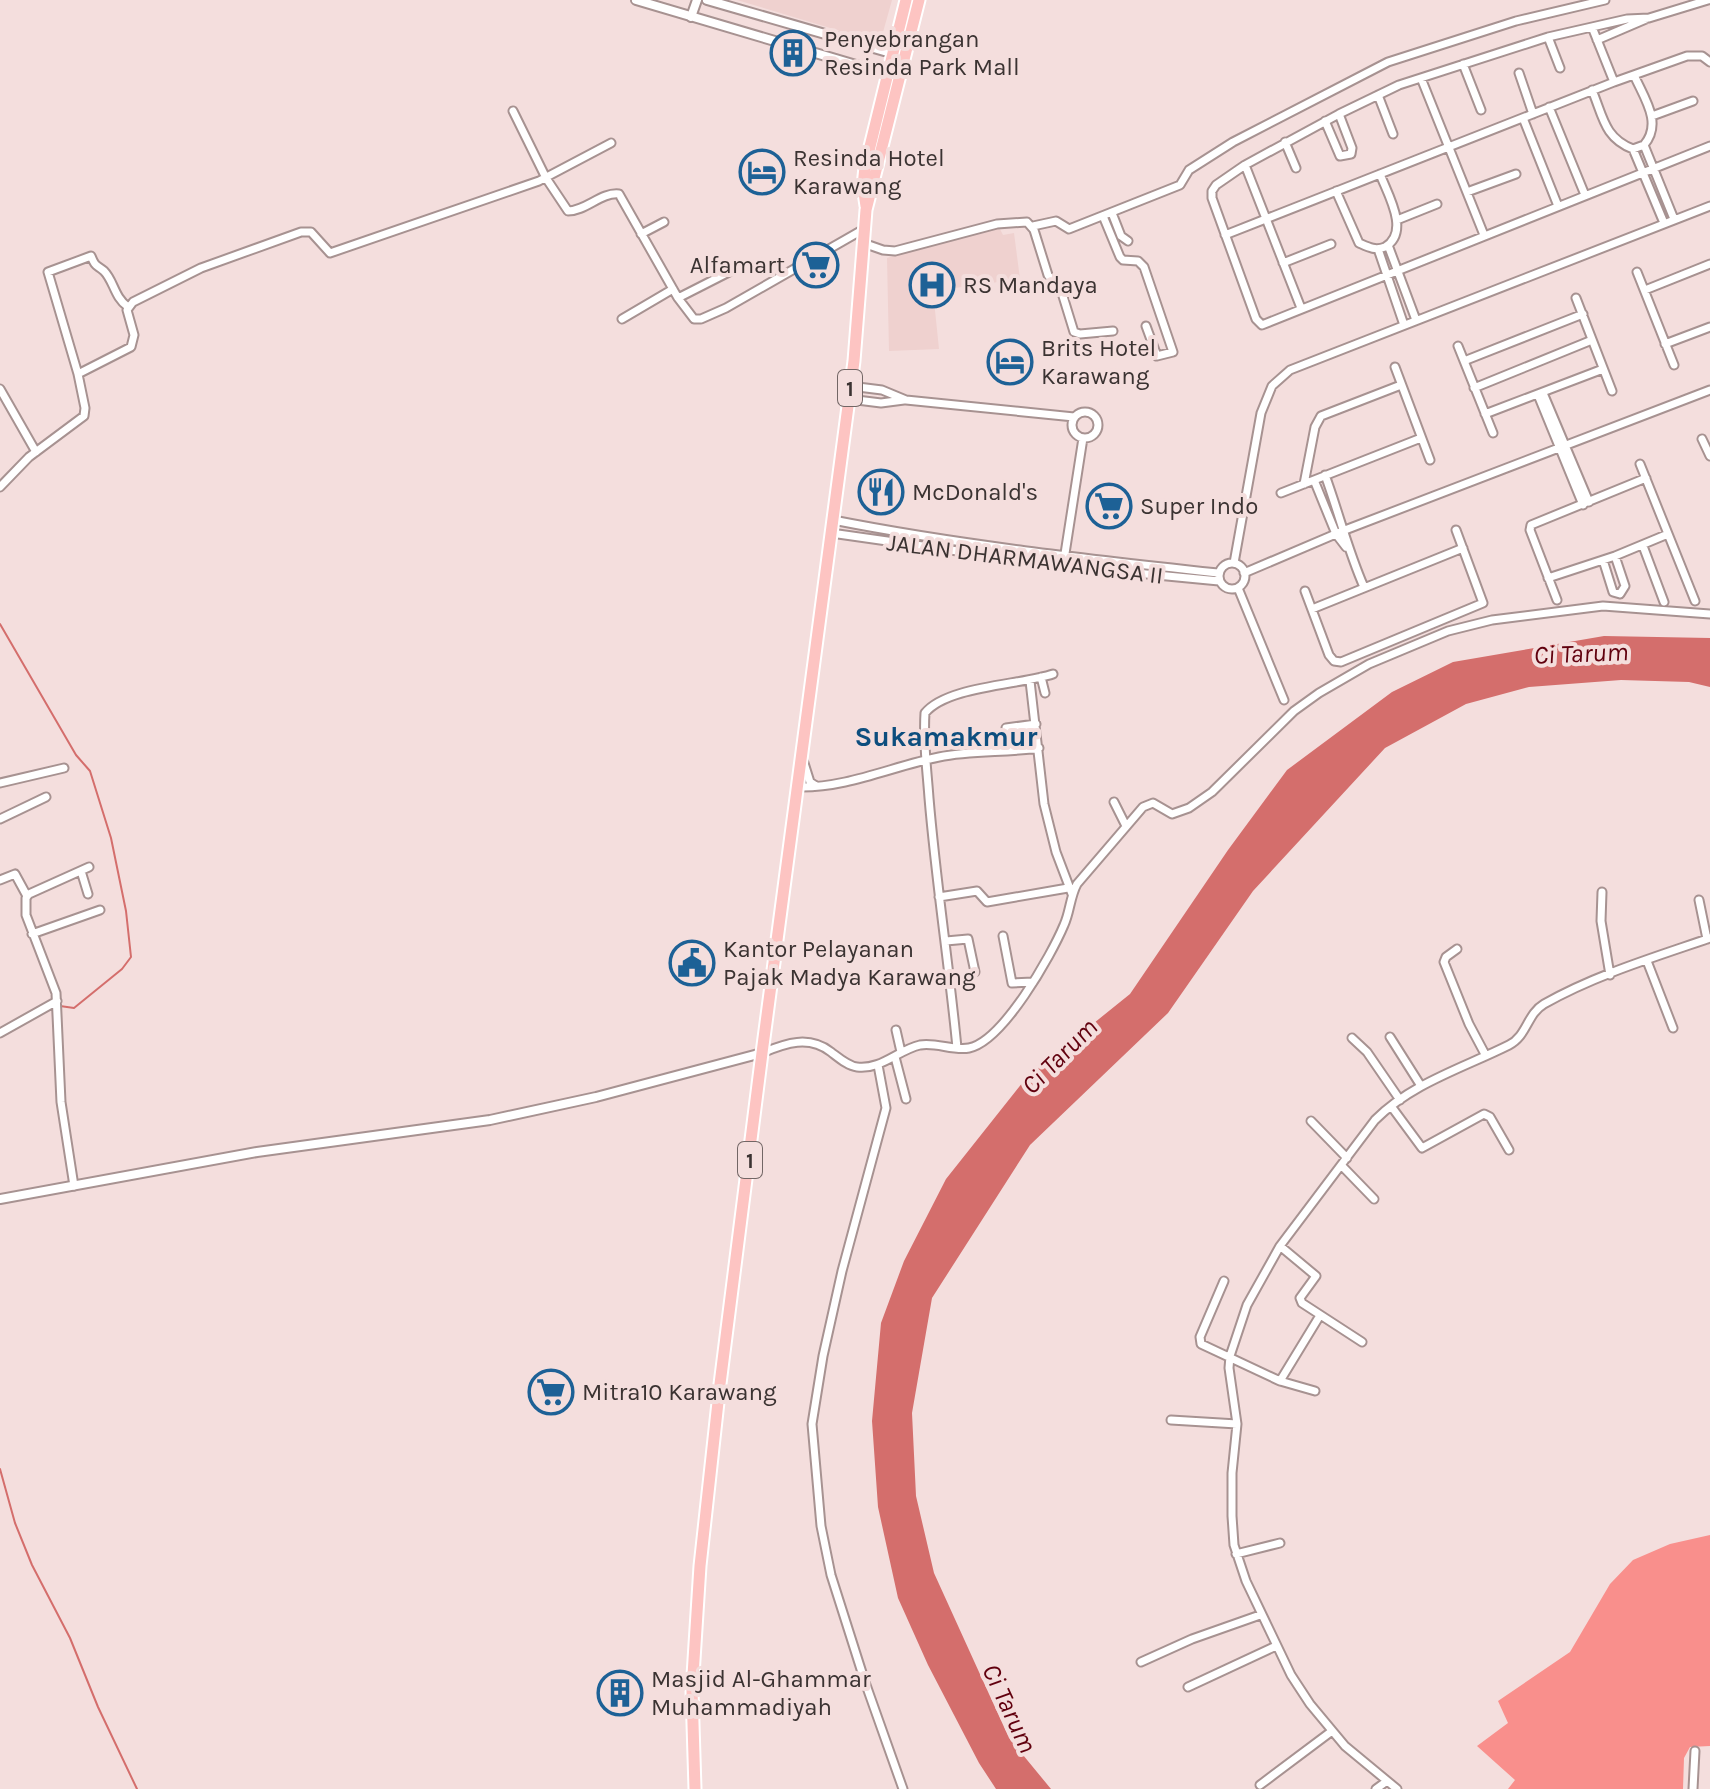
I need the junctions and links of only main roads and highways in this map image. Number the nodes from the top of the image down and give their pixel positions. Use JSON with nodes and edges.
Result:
{"nodes":[{"id":1,"x":906,"y":0,"type":"edge"},
{"id":2,"x":919,"y":0,"type":"edge"},
{"id":3,"x":866,"y":210,"type":"junction"},
{"id":4,"x":695,"y":1789,"type":"edge"}],
"edges":[{"from":1,"to":3,"type":"main road","number":"1"},
{"from":2,"to":3,"type":"main road","number":"1"},
{"from":3,"to":4,"type":"main road","number":"1"}]}
